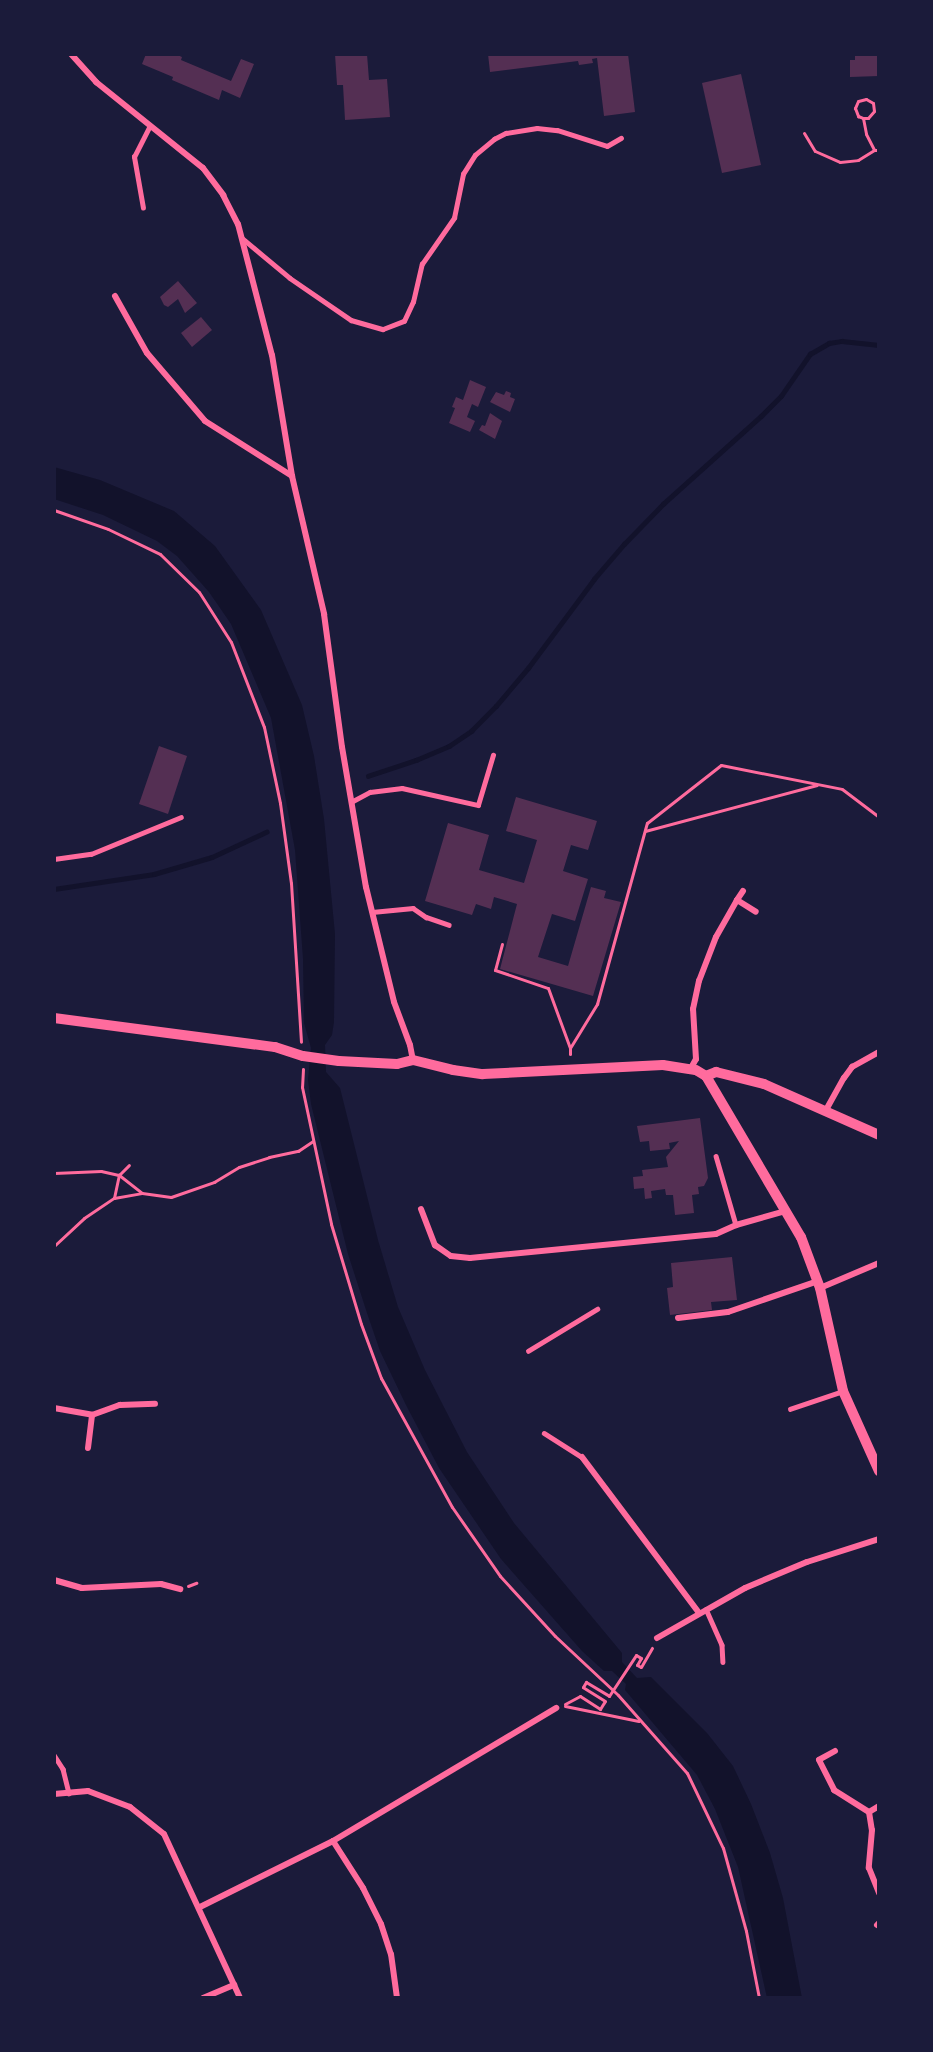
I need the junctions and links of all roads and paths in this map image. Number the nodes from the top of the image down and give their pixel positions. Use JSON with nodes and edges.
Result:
{"nodes":[{"id":1,"x":71,"y":54,"type":"edge"},
{"id":2,"x":863,"y":118,"type":"junction"},
{"id":3,"x":150,"y":126,"type":"junction"},
{"id":4,"x":804,"y":133,"type":"dead end"},
{"id":5,"x":621,"y":138,"type":"dead end"},
{"id":6,"x":874,"y":150,"type":"junction"},
{"id":7,"x":879,"y":150,"type":"edge"},
{"id":8,"x":142,"y":208,"type":"dead end"},
{"id":9,"x":242,"y":238,"type":"junction"},
{"id":10,"x":115,"y":296,"type":"dead end"},
{"id":11,"x":292,"y":476,"type":"junction"},
{"id":12,"x":54,"y":510,"type":"edge"},
{"id":13,"x":493,"y":755,"type":"dead end"},
{"id":14,"x":819,"y":784,"type":"junction"},
{"id":15,"x":351,"y":802,"type":"junction"},
{"id":16,"x":181,"y":817,"type":"dead end"},
{"id":17,"x":879,"y":817,"type":"edge"},
{"id":18,"x":645,"y":831,"type":"junction"},
{"id":19,"x":54,"y":859,"type":"edge"},
{"id":20,"x":743,"y":891,"type":"dead end"},
{"id":21,"x":737,"y":900,"type":"junction"},
{"id":22,"x":372,"y":912,"type":"junction"},
{"id":23,"x":756,"y":912,"type":"dead end"},
{"id":24,"x":450,"y":925,"type":"dead end"},
{"id":25,"x":502,"y":944,"type":"dead end"},
{"id":26,"x":54,"y":1018,"type":"edge"},
{"id":27,"x":570,"y":1048,"type":"junction"},
{"id":28,"x":879,"y":1052,"type":"edge"},
{"id":29,"x":570,"y":1054,"type":"dead end"},
{"id":30,"x":306,"y":1056,"type":"junction"},
{"id":31,"x":412,"y":1059,"type":"junction"},
{"id":32,"x":691,"y":1068,"type":"junction"},
{"id":33,"x":706,"y":1076,"type":"junction"},
{"id":34,"x":826,"y":1110,"type":"junction"},
{"id":35,"x":879,"y":1135,"type":"edge"},
{"id":36,"x":313,"y":1141,"type":"junction"},
{"id":37,"x":716,"y":1156,"type":"dead end"},
{"id":38,"x":129,"y":1165,"type":"dead end"},
{"id":39,"x":54,"y":1173,"type":"edge"},
{"id":40,"x":119,"y":1175,"type":"junction"},
{"id":41,"x":142,"y":1193,"type":"junction"},
{"id":42,"x":114,"y":1198,"type":"junction"},
{"id":43,"x":421,"y":1209,"type":"dead end"},
{"id":44,"x":785,"y":1211,"type":"junction"},
{"id":45,"x":736,"y":1225,"type":"junction"},
{"id":46,"x":54,"y":1246,"type":"edge"},
{"id":47,"x":879,"y":1263,"type":"edge"},
{"id":48,"x":819,"y":1284,"type":"junction"},
{"id":49,"x":597,"y":1309,"type":"dead end"},
{"id":50,"x":678,"y":1318,"type":"dead end"},
{"id":51,"x":528,"y":1351,"type":"dead end"},
{"id":52,"x":843,"y":1391,"type":"junction"},
{"id":53,"x":155,"y":1404,"type":"dead end"},
{"id":54,"x":54,"y":1408,"type":"edge"},
{"id":55,"x":790,"y":1409,"type":"dead end"},
{"id":56,"x":92,"y":1414,"type":"junction"},
{"id":57,"x":544,"y":1433,"type":"dead end"},
{"id":58,"x":88,"y":1448,"type":"dead end"},
{"id":59,"x":582,"y":1457,"type":"joint"},
{"id":60,"x":879,"y":1471,"type":"edge"},
{"id":61,"x":879,"y":1539,"type":"edge"},
{"id":62,"x":54,"y":1580,"type":"edge"},
{"id":63,"x":180,"y":1588,"type":"dead end"},
{"id":64,"x":706,"y":1609,"type":"junction"},
{"id":65,"x":699,"y":1613,"type":"junction"},
{"id":66,"x":657,"y":1638,"type":"dead end"},
{"id":67,"x":646,"y":1660,"type":"dead end"},
{"id":68,"x":723,"y":1662,"type":"dead end"},
{"id":69,"x":556,"y":1708,"type":"dead end"},
{"id":70,"x":640,"y":1721,"type":"junction"},
{"id":71,"x":834,"y":1751,"type":"dead end"},
{"id":72,"x":54,"y":1755,"type":"edge"},
{"id":73,"x":69,"y":1793,"type":"junction"},
{"id":74,"x":54,"y":1794,"type":"edge"},
{"id":75,"x":879,"y":1806,"type":"edge"},
{"id":76,"x":869,"y":1812,"type":"junction"},
{"id":77,"x":333,"y":1841,"type":"junction"},
{"id":78,"x":879,"y":1893,"type":"edge"},
{"id":79,"x":200,"y":1907,"type":"junction"},
{"id":80,"x":234,"y":1985,"type":"junction"},
{"id":81,"x":203,"y":1998,"type":"edge"},
{"id":82,"x":240,"y":1998,"type":"edge"},
{"id":83,"x":397,"y":1998,"type":"edge"},
{"id":84,"x":759,"y":1998,"type":"edge"}],
"edges":[{"from":1,"to":3,"type":"street"},
{"from":2,"to":2,"type":"path"},
{"from":2,"to":6,"type":"path"},
{"from":3,"to":8,"type":"lane"},
{"from":3,"to":9,"type":"street"},
{"from":4,"to":6,"type":"path"},
{"from":5,"to":9,"type":"lane"},
{"from":6,"to":7,"type":"path"},
{"from":9,"to":11,"type":"street"},
{"from":10,"to":11,"type":"street"},
{"from":11,"to":15,"type":"street"},
{"from":12,"to":30,"type":"path"},
{"from":13,"to":15,"type":"lane"},
{"from":14,"to":17,"type":"path"},
{"from":14,"to":18,"type":"path"},
{"from":14,"to":18,"type":"path"},
{"from":15,"to":22,"type":"street"},
{"from":16,"to":19,"type":"lane"},
{"from":18,"to":27,"type":"path"},
{"from":20,"to":21,"type":"street"},
{"from":21,"to":23,"type":"street"},
{"from":21,"to":32,"type":"street"},
{"from":22,"to":24,"type":"lane"},
{"from":22,"to":31,"type":"street"},
{"from":25,"to":27,"type":"path"},
{"from":26,"to":30,"type":"street"},
{"from":27,"to":29,"type":"path"},
{"from":28,"to":34,"type":"street"},
{"from":30,"to":31,"type":"street"},
{"from":30,"to":36,"type":"path"},
{"from":31,"to":32,"type":"street"},
{"from":32,"to":33,"type":"street"},
{"from":33,"to":34,"type":"street"},
{"from":33,"to":44,"type":"street"},
{"from":34,"to":35,"type":"street"},
{"from":36,"to":41,"type":"path"},
{"from":36,"to":70,"type":"path"},
{"from":37,"to":45,"type":"lane"},
{"from":38,"to":40,"type":"path"},
{"from":39,"to":40,"type":"path"},
{"from":40,"to":41,"type":"path"},
{"from":40,"to":42,"type":"path"},
{"from":41,"to":42,"type":"path"},
{"from":42,"to":46,"type":"path"},
{"from":43,"to":45,"type":"street"},
{"from":44,"to":45,"type":"street"},
{"from":44,"to":48,"type":"street"},
{"from":47,"to":48,"type":"street"},
{"from":48,"to":50,"type":"street"},
{"from":48,"to":52,"type":"street"},
{"from":49,"to":51,"type":"lane"},
{"from":52,"to":55,"type":"lane"},
{"from":52,"to":60,"type":"street"},
{"from":53,"to":56,"type":"street"},
{"from":54,"to":56,"type":"street"},
{"from":56,"to":58,"type":"street"},
{"from":57,"to":59,"type":"lane"},
{"from":59,"to":65,"type":"street"},
{"from":61,"to":64,"type":"street"},
{"from":62,"to":63,"type":"street"},
{"from":64,"to":65,"type":"street"},
{"from":64,"to":68,"type":"lane"},
{"from":65,"to":66,"type":"street"},
{"from":67,"to":70,"type":"path"},
{"from":69,"to":77,"type":"street"},
{"from":70,"to":84,"type":"path"},
{"from":71,"to":76,"type":"street"},
{"from":72,"to":73,"type":"lane"},
{"from":73,"to":74,"type":"street"},
{"from":73,"to":79,"type":"street"},
{"from":75,"to":76,"type":"street"},
{"from":76,"to":78,"type":"street"},
{"from":77,"to":79,"type":"street"},
{"from":77,"to":83,"type":"street"},
{"from":79,"to":80,"type":"street"},
{"from":80,"to":81,"type":"street"},
{"from":80,"to":82,"type":"street"}]}
